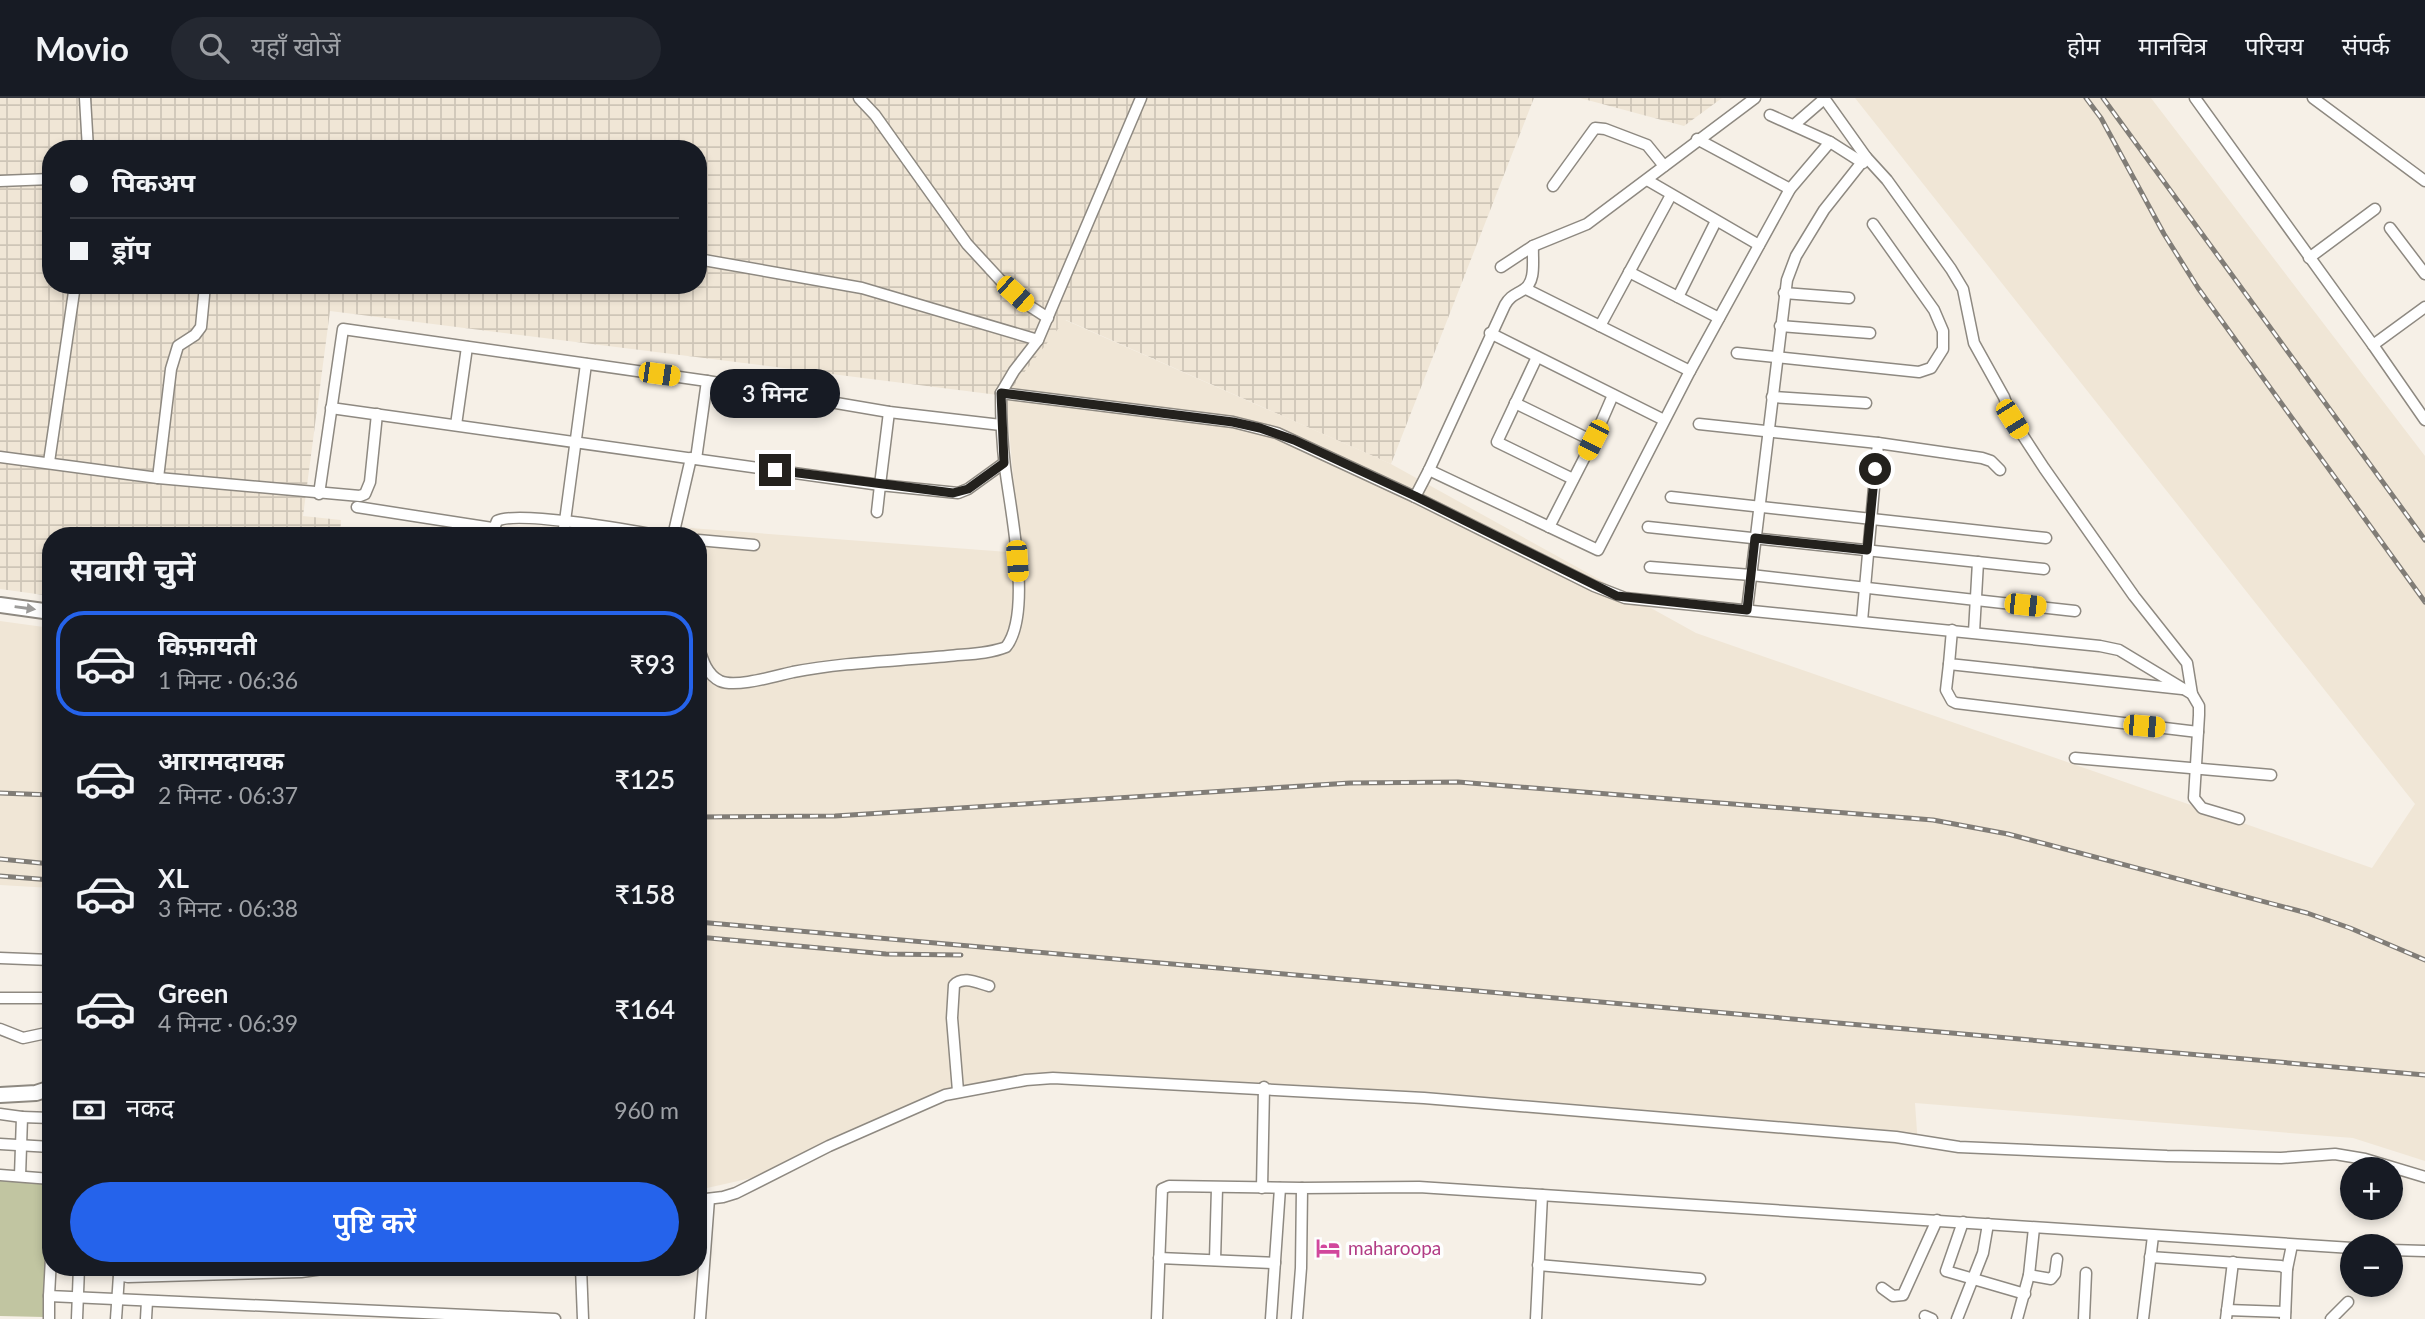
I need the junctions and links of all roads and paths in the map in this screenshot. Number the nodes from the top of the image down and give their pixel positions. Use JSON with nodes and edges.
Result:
{"nodes":[{"id":1,"x":85,"y":98,"type":"edge"},
{"id":2,"x":859,"y":98,"type":"edge"},
{"id":3,"x":1141,"y":98,"type":"edge"},
{"id":4,"x":1755,"y":98,"type":"edge"},
{"id":5,"x":2195,"y":98,"type":"edge"},
{"id":6,"x":2313,"y":98,"type":"edge"},
{"id":7,"x":1824,"y":99,"type":"edge"},
{"id":8,"x":1770,"y":115,"type":"dead end"},
{"id":9,"x":1794,"y":125,"type":"junction"},
{"id":10,"x":1697,"y":139,"type":"junction"},
{"id":11,"x":87,"y":140,"type":"edge"},
{"id":12,"x":1830,"y":142,"type":"junction"},
{"id":13,"x":1865,"y":160,"type":"junction"},
{"id":14,"x":1664,"y":166,"type":"junction"},
{"id":15,"x":42,"y":179,"type":"edge"},
{"id":16,"x":1647,"y":180,"type":"junction"},
{"id":17,"x":0,"y":181,"type":"edge"},
{"id":18,"x":2425,"y":181,"type":"edge"},
{"id":19,"x":1553,"y":186,"type":"dead end"},
{"id":20,"x":1790,"y":189,"type":"junction"},
{"id":21,"x":1671,"y":195,"type":"junction"},
{"id":22,"x":2375,"y":209,"type":"dead end"},
{"id":23,"x":1716,"y":221,"type":"junction"},
{"id":24,"x":1872,"y":224,"type":"dead end"},
{"id":25,"x":2390,"y":228,"type":"dead end"},
{"id":26,"x":1759,"y":245,"type":"junction"},
{"id":27,"x":1533,"y":246,"type":"junction"},
{"id":28,"x":2309,"y":258,"type":"junction"},
{"id":29,"x":707,"y":261,"type":"edge"},
{"id":30,"x":1501,"y":267,"type":"dead end"},
{"id":31,"x":1629,"y":272,"type":"junction"},
{"id":32,"x":2425,"y":274,"type":"edge"},
{"id":33,"x":1526,"y":289,"type":"junction"},
{"id":34,"x":1784,"y":293,"type":"junction"},
{"id":35,"x":74,"y":294,"type":"edge"},
{"id":36,"x":204,"y":294,"type":"edge"},
{"id":37,"x":1678,"y":297,"type":"junction"},
{"id":38,"x":1849,"y":298,"type":"dead end"},
{"id":39,"x":2425,"y":307,"type":"edge"},
{"id":40,"x":1048,"y":318,"type":"junction"},
{"id":41,"x":1719,"y":318,"type":"junction"},
{"id":42,"x":1600,"y":326,"type":"junction"},
{"id":43,"x":1780,"y":326,"type":"junction"},
{"id":44,"x":1870,"y":333,"type":"dead end"},
{"id":45,"x":1490,"y":334,"type":"junction"},
{"id":46,"x":1038,"y":341,"type":"junction"},
{"id":47,"x":2373,"y":345,"type":"junction"},
{"id":48,"x":467,"y":347,"type":"junction"},
{"id":49,"x":1737,"y":353,"type":"dead end"},
{"id":50,"x":1536,"y":357,"type":"junction"},
{"id":51,"x":1776,"y":357,"type":"junction"},
{"id":52,"x":586,"y":364,"type":"junction"},
{"id":53,"x":1690,"y":371,"type":"junction"},
{"id":54,"x":707,"y":381,"type":"junction"},
{"id":55,"x":1001,"y":393,"type":"junction"},
{"id":56,"x":1613,"y":395,"type":"junction"},
{"id":57,"x":1772,"y":397,"type":"junction"},
{"id":58,"x":1515,"y":403,"type":"junction"},
{"id":59,"x":1866,"y":403,"type":"dead end"},
{"id":60,"x":331,"y":408,"type":"junction"},
{"id":61,"x":889,"y":412,"type":"junction"},
{"id":62,"x":377,"y":414,"type":"junction"},
{"id":63,"x":2425,"y":420,"type":"edge"},
{"id":64,"x":1664,"y":421,"type":"junction"},
{"id":65,"x":1699,"y":424,"type":"dead end"},
{"id":66,"x":456,"y":425,"type":"junction"},
{"id":67,"x":1002,"y":425,"type":"junction"},
{"id":68,"x":1768,"y":431,"type":"junction"},
{"id":69,"x":1593,"y":440,"type":"junction"},
{"id":70,"x":575,"y":441,"type":"junction"},
{"id":71,"x":1878,"y":443,"type":"junction"},
{"id":72,"x":0,"y":457,"type":"edge"},
{"id":73,"x":694,"y":459,"type":"junction"},
{"id":74,"x":49,"y":462,"type":"junction"},
{"id":75,"x":1004,"y":463,"type":"junction"},
{"id":76,"x":1429,"y":470,"type":"junction"},
{"id":77,"x":2000,"y":470,"type":"dead end"},
{"id":78,"x":158,"y":478,"type":"junction"},
{"id":79,"x":1573,"y":479,"type":"junction"},
{"id":80,"x":880,"y":485,"type":"junction"},
{"id":81,"x":319,"y":494,"type":"junction"},
{"id":82,"x":1415,"y":496,"type":"junction"},
{"id":83,"x":1671,"y":497,"type":"dead end"},
{"id":84,"x":1758,"y":506,"type":"junction"},
{"id":85,"x":357,"y":507,"type":"dead end"},
{"id":86,"x":877,"y":512,"type":"dead end"},
{"id":87,"x":1870,"y":519,"type":"junction"},
{"id":88,"x":564,"y":521,"type":"junction"},
{"id":89,"x":465,"y":527,"type":"edge"},
{"id":90,"x":494,"y":527,"type":"edge"},
{"id":91,"x":564,"y":527,"type":"edge"},
{"id":92,"x":603,"y":527,"type":"edge"},
{"id":93,"x":675,"y":527,"type":"edge"},
{"id":94,"x":1549,"y":527,"type":"junction"},
{"id":95,"x":1648,"y":527,"type":"dead end"},
{"id":96,"x":1755,"y":538,"type":"junction"},
{"id":97,"x":2046,"y":538,"type":"dead end"},
{"id":98,"x":707,"y":541,"type":"edge"},
{"id":99,"x":754,"y":545,"type":"dead end"},
{"id":100,"x":1867,"y":550,"type":"junction"},
{"id":101,"x":1978,"y":562,"type":"junction"},
{"id":102,"x":1650,"y":567,"type":"dead end"},
{"id":103,"x":2044,"y":569,"type":"dead end"},
{"id":104,"x":1751,"y":575,"type":"junction"},
{"id":105,"x":1864,"y":588,"type":"junction"},
{"id":106,"x":1976,"y":600,"type":"junction"},
{"id":107,"x":0,"y":605,"type":"edge"},
{"id":108,"x":1747,"y":610,"type":"junction"},
{"id":109,"x":42,"y":611,"type":"edge"},
{"id":110,"x":2075,"y":611,"type":"dead end"},
{"id":111,"x":1862,"y":621,"type":"junction"},
{"id":112,"x":1952,"y":630,"type":"junction"},
{"id":113,"x":1974,"y":632,"type":"junction"},
{"id":114,"x":1949,"y":664,"type":"junction"},
{"id":115,"x":707,"y":667,"type":"edge"},
{"id":116,"x":2189,"y":692,"type":"junction"},
{"id":117,"x":2198,"y":732,"type":"junction"},
{"id":118,"x":2075,"y":758,"type":"dead end"},
{"id":119,"x":2195,"y":770,"type":"junction"},
{"id":120,"x":2271,"y":775,"type":"dead end"},
{"id":121,"x":2239,"y":819,"type":"dead end"},
{"id":122,"x":0,"y":958,"type":"edge"},
{"id":123,"x":42,"y":960,"type":"edge"},
{"id":124,"x":989,"y":986,"type":"dead end"},
{"id":125,"x":0,"y":998,"type":"edge"},
{"id":126,"x":42,"y":998,"type":"edge"},
{"id":127,"x":0,"y":1030,"type":"edge"},
{"id":128,"x":42,"y":1034,"type":"edge"},
{"id":129,"x":1264,"y":1087,"type":"junction"},
{"id":130,"x":42,"y":1091,"type":"edge"},
{"id":131,"x":958,"y":1091,"type":"junction"},
{"id":132,"x":0,"y":1095,"type":"edge"},
{"id":133,"x":0,"y":1114,"type":"edge"},
{"id":134,"x":22,"y":1116,"type":"junction"},
{"id":135,"x":42,"y":1117,"type":"edge"},
{"id":136,"x":0,"y":1144,"type":"edge"},
{"id":137,"x":21,"y":1145,"type":"junction"},
{"id":138,"x":42,"y":1146,"type":"edge"},
{"id":139,"x":0,"y":1175,"type":"edge"},
{"id":140,"x":20,"y":1176,"type":"junction"},
{"id":141,"x":42,"y":1177,"type":"edge"},
{"id":142,"x":2425,"y":1177,"type":"edge"},
{"id":143,"x":1217,"y":1188,"type":"junction"},
{"id":144,"x":1262,"y":1188,"type":"junction"},
{"id":145,"x":1280,"y":1188,"type":"junction"},
{"id":146,"x":1302,"y":1188,"type":"junction"},
{"id":147,"x":1542,"y":1195,"type":"junction"},
{"id":148,"x":707,"y":1198,"type":"edge"},
{"id":149,"x":1937,"y":1220,"type":"junction"},
{"id":150,"x":1963,"y":1223,"type":"junction"},
{"id":151,"x":1988,"y":1224,"type":"junction"},
{"id":152,"x":2034,"y":1228,"type":"junction"},
{"id":153,"x":2153,"y":1236,"type":"junction"},
{"id":154,"x":2292,"y":1245,"type":"junction"},
{"id":155,"x":2340,"y":1247,"type":"edge"},
{"id":156,"x":2403,"y":1250,"type":"edge"},
{"id":157,"x":2425,"y":1251,"type":"edge"},
{"id":158,"x":2150,"y":1257,"type":"junction"},
{"id":159,"x":1159,"y":1258,"type":"junction"},
{"id":160,"x":2057,"y":1259,"type":"dead end"},
{"id":161,"x":1215,"y":1260,"type":"junction"},
{"id":162,"x":2233,"y":1262,"type":"junction"},
{"id":163,"x":1275,"y":1263,"type":"junction"},
{"id":164,"x":1538,"y":1265,"type":"junction"},
{"id":165,"x":2287,"y":1269,"type":"junction"},
{"id":166,"x":2085,"y":1273,"type":"dead end"},
{"id":167,"x":2029,"y":1275,"type":"junction"},
{"id":168,"x":50,"y":1276,"type":"edge"},
{"id":169,"x":79,"y":1276,"type":"edge"},
{"id":170,"x":118,"y":1276,"type":"edge"},
{"id":171,"x":126,"y":1276,"type":"edge"},
{"id":172,"x":168,"y":1276,"type":"edge"},
{"id":173,"x":581,"y":1276,"type":"edge"},
{"id":174,"x":701,"y":1276,"type":"edge"},
{"id":175,"x":1700,"y":1279,"type":"dead end"},
{"id":176,"x":1973,"y":1279,"type":"junction"},
{"id":177,"x":1882,"y":1288,"type":"dead end"},
{"id":178,"x":2025,"y":1293,"type":"junction"},
{"id":179,"x":49,"y":1296,"type":"junction"},
{"id":180,"x":78,"y":1297,"type":"junction"},
{"id":181,"x":117,"y":1300,"type":"junction"},
{"id":182,"x":147,"y":1301,"type":"junction"},
{"id":183,"x":2348,"y":1302,"type":"dead end"},
{"id":184,"x":2227,"y":1314,"type":"edge"},
{"id":185,"x":2285,"y":1315,"type":"edge"},
{"id":186,"x":416,"y":1316,"type":"edge"},
{"id":187,"x":49,"y":1319,"type":"edge"},
{"id":188,"x":77,"y":1319,"type":"edge"},
{"id":189,"x":116,"y":1319,"type":"edge"},
{"id":190,"x":146,"y":1319,"type":"edge"},
{"id":191,"x":553,"y":1319,"type":"edge"},
{"id":192,"x":583,"y":1319,"type":"edge"},
{"id":193,"x":700,"y":1319,"type":"edge"},
{"id":194,"x":1157,"y":1319,"type":"edge"},
{"id":195,"x":1271,"y":1319,"type":"edge"},
{"id":196,"x":1297,"y":1319,"type":"edge"},
{"id":197,"x":1536,"y":1319,"type":"edge"},
{"id":198,"x":1957,"y":1319,"type":"edge"},
{"id":199,"x":2017,"y":1319,"type":"edge"},
{"id":200,"x":2084,"y":1319,"type":"edge"},
{"id":201,"x":2143,"y":1319,"type":"edge"},
{"id":202,"x":2332,"y":1319,"type":"edge"}],
"edges":[{"from":1,"to":11,"type":"street"},
{"from":2,"to":40,"type":"street"},
{"from":3,"to":40,"type":"street"},
{"from":4,"to":10,"type":"street"},
{"from":5,"to":28,"type":"street"},
{"from":6,"to":18,"type":"street"},
{"from":7,"to":9,"type":"street"},
{"from":7,"to":13,"type":"street"},
{"from":8,"to":9,"type":"street"},
{"from":9,"to":12,"type":"street"},
{"from":10,"to":14,"type":"street"},
{"from":10,"to":20,"type":"street"},
{"from":12,"to":13,"type":"street"},
{"from":12,"to":20,"type":"street"},
{"from":13,"to":34,"type":"street"},
{"from":13,"to":116,"type":"street"},
{"from":14,"to":16,"type":"street"},
{"from":14,"to":19,"type":"street"},
{"from":15,"to":17,"type":"street"},
{"from":16,"to":21,"type":"street"},
{"from":16,"to":27,"type":"street"},
{"from":20,"to":26,"type":"street"},
{"from":21,"to":23,"type":"street"},
{"from":21,"to":31,"type":"street"},
{"from":22,"to":28,"type":"street"},
{"from":23,"to":26,"type":"street"},
{"from":23,"to":37,"type":"street"},
{"from":24,"to":51,"type":"street"},
{"from":25,"to":32,"type":"street"},
{"from":26,"to":41,"type":"street"},
{"from":27,"to":30,"type":"street"},
{"from":27,"to":33,"type":"street"},
{"from":28,"to":47,"type":"street"},
{"from":29,"to":46,"type":"street"},
{"from":31,"to":37,"type":"street"},
{"from":31,"to":42,"type":"street"},
{"from":33,"to":42,"type":"street"},
{"from":33,"to":45,"type":"street"},
{"from":34,"to":38,"type":"street"},
{"from":34,"to":43,"type":"street"},
{"from":35,"to":74,"type":"street"},
{"from":36,"to":78,"type":"street"},
{"from":37,"to":41,"type":"street"},
{"from":39,"to":47,"type":"street"},
{"from":40,"to":46,"type":"street"},
{"from":41,"to":53,"type":"street"},
{"from":42,"to":53,"type":"street"},
{"from":43,"to":44,"type":"street"},
{"from":43,"to":51,"type":"street"},
{"from":45,"to":50,"type":"street"},
{"from":45,"to":76,"type":"street"},
{"from":46,"to":55,"type":"street"},
{"from":47,"to":63,"type":"street"},
{"from":48,"to":52,"type":"street"},
{"from":48,"to":60,"type":"street"},
{"from":48,"to":66,"type":"street"},
{"from":49,"to":51,"type":"street"},
{"from":50,"to":56,"type":"street"},
{"from":50,"to":58,"type":"street"},
{"from":51,"to":57,"type":"street"},
{"from":52,"to":54,"type":"street"},
{"from":52,"to":70,"type":"street"},
{"from":53,"to":64,"type":"street"},
{"from":54,"to":61,"type":"street"},
{"from":54,"to":73,"type":"street"},
{"from":55,"to":67,"type":"street"},
{"from":55,"to":82,"type":"street"},
{"from":56,"to":64,"type":"street"},
{"from":56,"to":69,"type":"street"},
{"from":57,"to":59,"type":"street"},
{"from":57,"to":68,"type":"street"},
{"from":58,"to":69,"type":"street"},
{"from":58,"to":79,"type":"street"},
{"from":60,"to":62,"type":"street"},
{"from":60,"to":81,"type":"street"},
{"from":61,"to":67,"type":"street"},
{"from":61,"to":80,"type":"street"},
{"from":62,"to":66,"type":"street"},
{"from":62,"to":81,"type":"street"},
{"from":64,"to":94,"type":"street"},
{"from":65,"to":68,"type":"street"},
{"from":66,"to":70,"type":"street"},
{"from":67,"to":75,"type":"street"},
{"from":68,"to":71,"type":"street"},
{"from":68,"to":84,"type":"street"},
{"from":69,"to":79,"type":"street"},
{"from":70,"to":73,"type":"street"},
{"from":70,"to":88,"type":"street"},
{"from":71,"to":77,"type":"street"},
{"from":71,"to":87,"type":"street"},
{"from":72,"to":74,"type":"street"},
{"from":73,"to":80,"type":"street"},
{"from":73,"to":93,"type":"street"},
{"from":74,"to":78,"type":"street"},
{"from":75,"to":80,"type":"street"},
{"from":75,"to":115,"type":"street"},
{"from":76,"to":82,"type":"street"},
{"from":76,"to":94,"type":"street"},
{"from":78,"to":81,"type":"street"},
{"from":79,"to":94,"type":"street"},
{"from":80,"to":86,"type":"street"},
{"from":82,"to":108,"type":"street"},
{"from":83,"to":84,"type":"street"},
{"from":84,"to":87,"type":"street"},
{"from":84,"to":96,"type":"street"},
{"from":85,"to":89,"type":"street"},
{"from":87,"to":97,"type":"street"},
{"from":87,"to":100,"type":"street"},
{"from":88,"to":90,"type":"street"},
{"from":88,"to":91,"type":"street"},
{"from":88,"to":92,"type":"street"},
{"from":95,"to":96,"type":"street"},
{"from":96,"to":100,"type":"street"},
{"from":96,"to":104,"type":"street"},
{"from":98,"to":99,"type":"street"},
{"from":100,"to":101,"type":"street"},
{"from":100,"to":105,"type":"street"},
{"from":101,"to":103,"type":"street"},
{"from":101,"to":106,"type":"street"},
{"from":102,"to":104,"type":"street"},
{"from":104,"to":105,"type":"street"},
{"from":104,"to":108,"type":"street"},
{"from":105,"to":106,"type":"street"},
{"from":105,"to":111,"type":"street"},
{"from":106,"to":110,"type":"street"},
{"from":106,"to":113,"type":"street"},
{"from":107,"to":109,"type":"main road","one_way":true},
{"from":108,"to":111,"type":"street"},
{"from":111,"to":112,"type":"street"},
{"from":112,"to":113,"type":"street"},
{"from":112,"to":114,"type":"street"},
{"from":113,"to":116,"type":"street"},
{"from":114,"to":116,"type":"street"},
{"from":114,"to":117,"type":"street"},
{"from":116,"to":117,"type":"street"},
{"from":117,"to":119,"type":"street"},
{"from":118,"to":119,"type":"street"},
{"from":119,"to":120,"type":"street"},
{"from":119,"to":121,"type":"street"},
{"from":122,"to":123,"type":"street"},
{"from":124,"to":131,"type":"street"},
{"from":125,"to":126,"type":"street"},
{"from":127,"to":128,"type":"street"},
{"from":129,"to":131,"type":"street"},
{"from":129,"to":142,"type":"street"},
{"from":129,"to":144,"type":"street"},
{"from":130,"to":132,"type":"main road"},
{"from":131,"to":148,"type":"street"},
{"from":133,"to":134,"type":"street"},
{"from":134,"to":135,"type":"street"},
{"from":134,"to":137,"type":"street"},
{"from":136,"to":137,"type":"street"},
{"from":137,"to":138,"type":"street"},
{"from":137,"to":140,"type":"street"},
{"from":139,"to":140,"type":"street"},
{"from":140,"to":141,"type":"street"},
{"from":143,"to":144,"type":"street"},
{"from":143,"to":159,"type":"street"},
{"from":143,"to":161,"type":"street"},
{"from":144,"to":145,"type":"street"},
{"from":145,"to":146,"type":"street"},
{"from":145,"to":163,"type":"street"},
{"from":146,"to":147,"type":"street"},
{"from":146,"to":196,"type":"street"},
{"from":147,"to":149,"type":"street"},
{"from":147,"to":164,"type":"street"},
{"from":149,"to":150,"type":"street"},
{"from":149,"to":177,"type":"street"},
{"from":150,"to":151,"type":"street"},
{"from":150,"to":176,"type":"street"},
{"from":151,"to":152,"type":"street"},
{"from":151,"to":176,"type":"street"},
{"from":152,"to":153,"type":"street"},
{"from":152,"to":167,"type":"street"},
{"from":153,"to":154,"type":"street"},
{"from":153,"to":158,"type":"street"},
{"from":154,"to":155,"type":"street"},
{"from":154,"to":165,"type":"street"},
{"from":156,"to":157,"type":"street"},
{"from":158,"to":162,"type":"street"},
{"from":158,"to":201,"type":"street"},
{"from":159,"to":161,"type":"street"},
{"from":159,"to":194,"type":"street"},
{"from":160,"to":167,"type":"street"},
{"from":161,"to":163,"type":"street"},
{"from":162,"to":165,"type":"street"},
{"from":162,"to":184,"type":"street"},
{"from":163,"to":195,"type":"street"},
{"from":164,"to":175,"type":"street"},
{"from":164,"to":197,"type":"street"},
{"from":165,"to":185,"type":"street"},
{"from":166,"to":200,"type":"street"},
{"from":167,"to":178,"type":"street"},
{"from":168,"to":179,"type":"street"},
{"from":169,"to":180,"type":"street"},
{"from":170,"to":181,"type":"street"},
{"from":171,"to":172,"type":"street"},
{"from":173,"to":192,"type":"street"},
{"from":174,"to":193,"type":"street"},
{"from":176,"to":178,"type":"street"},
{"from":176,"to":198,"type":"street"},
{"from":178,"to":199,"type":"street"},
{"from":179,"to":180,"type":"street"},
{"from":179,"to":187,"type":"street"},
{"from":180,"to":181,"type":"street"},
{"from":180,"to":188,"type":"street"},
{"from":181,"to":182,"type":"street"},
{"from":181,"to":189,"type":"street"},
{"from":182,"to":186,"type":"street"},
{"from":182,"to":190,"type":"street"},
{"from":183,"to":202,"type":"street"},
{"from":184,"to":185,"type":"street"},
{"from":186,"to":191,"type":"street"}]}
